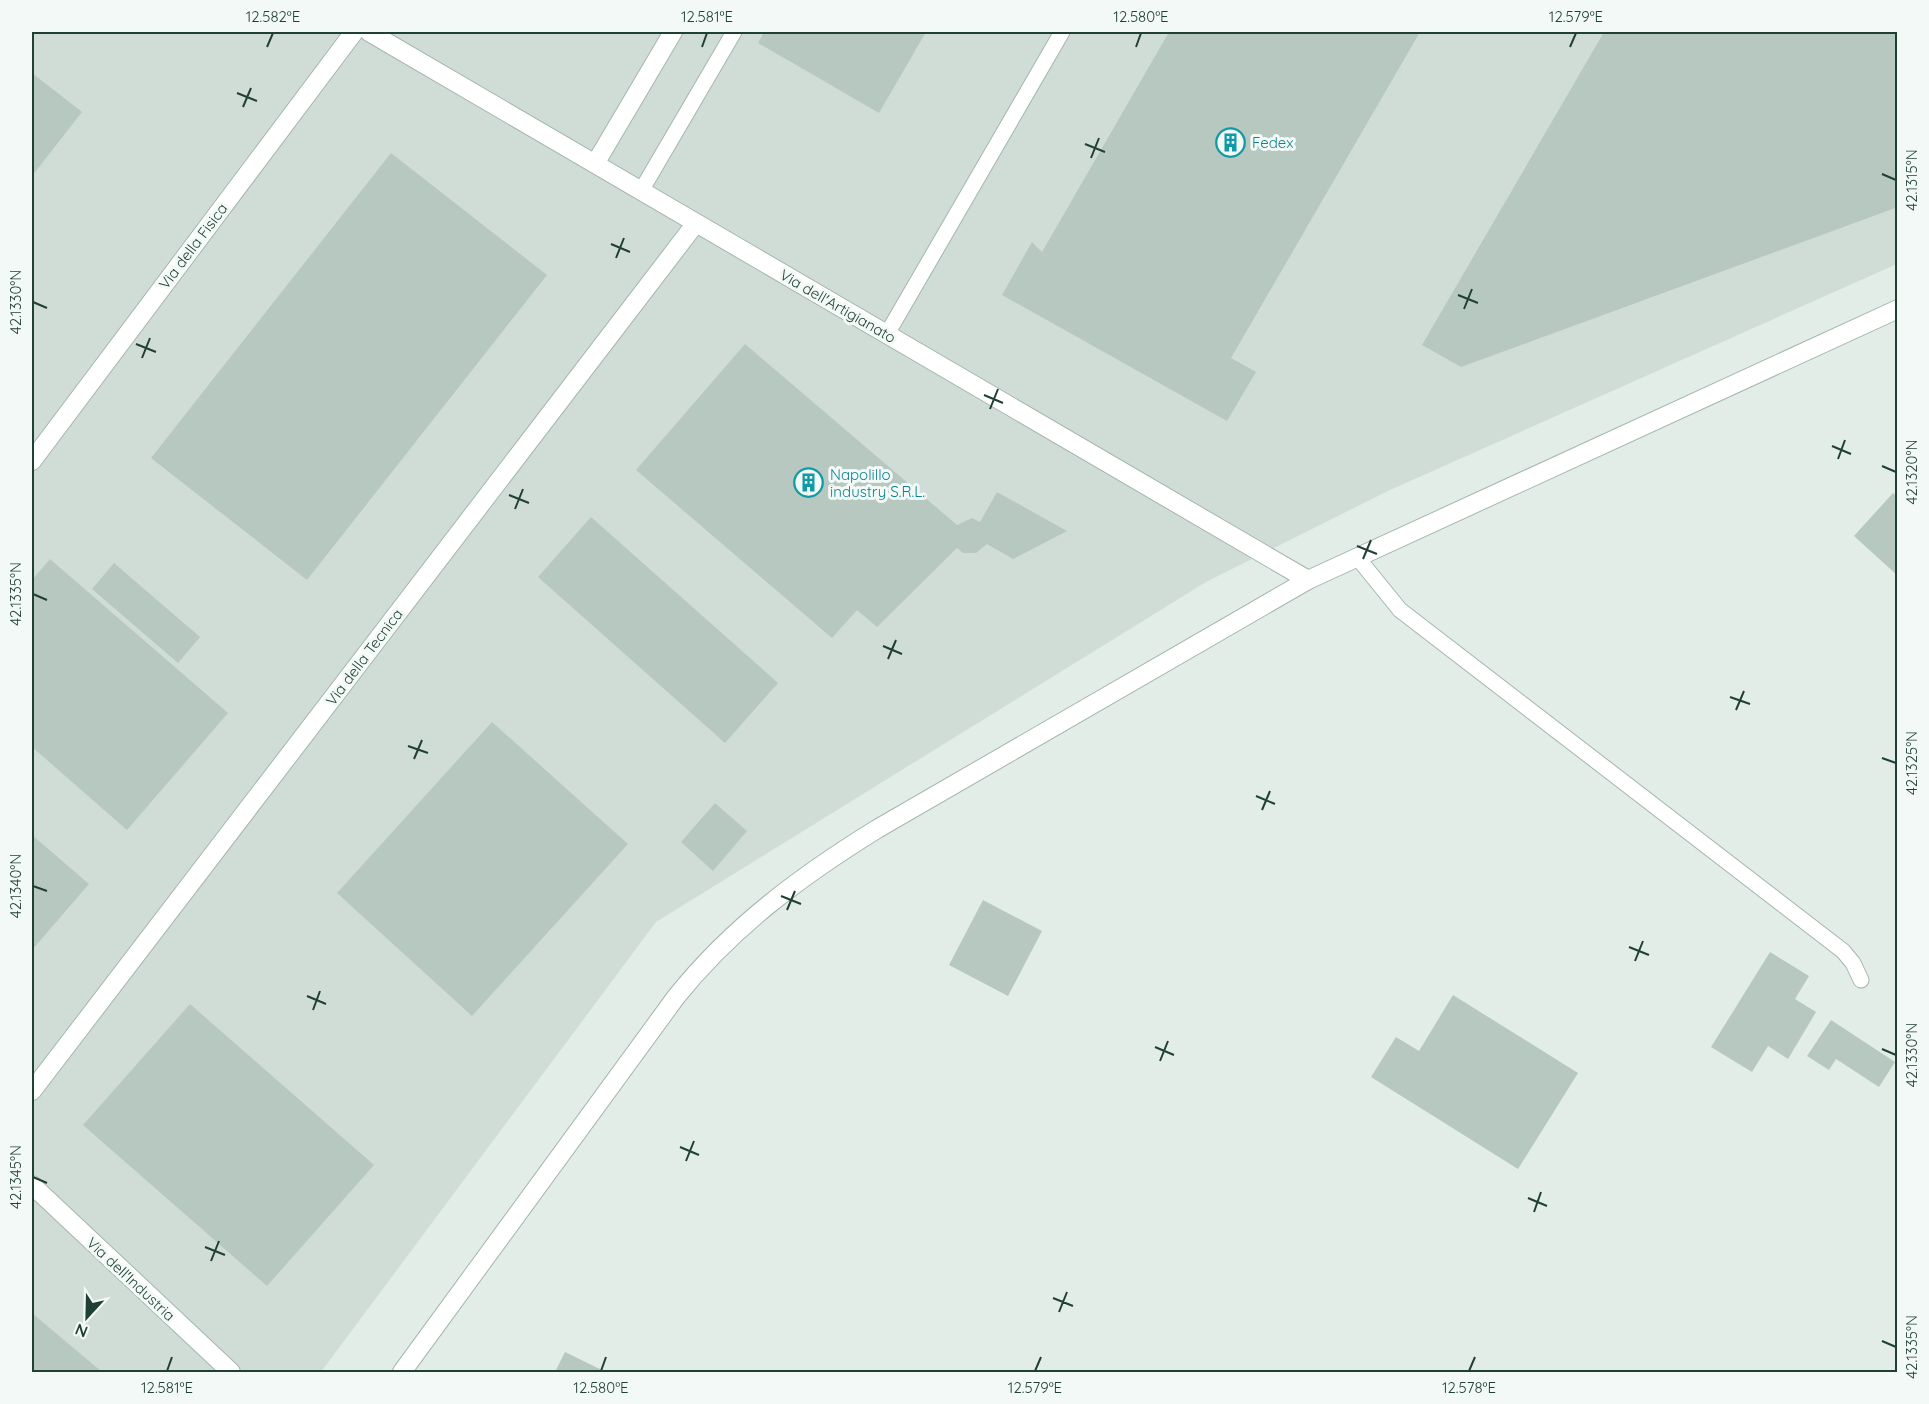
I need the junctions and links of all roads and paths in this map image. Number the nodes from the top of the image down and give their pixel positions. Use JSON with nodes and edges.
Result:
{"nodes":[{"id":1,"x":354,"y":32,"type":"edge"},
{"id":2,"x":369,"y":32,"type":"edge"},
{"id":3,"x":674,"y":32,"type":"edge"},
{"id":4,"x":734,"y":32,"type":"edge"},
{"id":5,"x":1062,"y":32,"type":"edge"},
{"id":6,"x":595,"y":164,"type":"junction"},
{"id":7,"x":641,"y":191,"type":"junction"},
{"id":8,"x":696,"y":223,"type":"junction"},
{"id":9,"x":1898,"y":309,"type":"edge"},
{"id":10,"x":886,"y":334,"type":"junction"},
{"id":11,"x":32,"y":460,"type":"edge"},
{"id":12,"x":1357,"y":557,"type":"junction"},
{"id":13,"x":1308,"y":580,"type":"junction"},
{"id":14,"x":1861,"y":980,"type":"dead end"},
{"id":15,"x":32,"y":1090,"type":"edge"},
{"id":16,"x":32,"y":1185,"type":"edge"},
{"id":17,"x":231,"y":1372,"type":"edge"},
{"id":18,"x":402,"y":1372,"type":"edge"}],
"edges":[{"from":1,"to":11,"type":"street","name":"Via della Fisica"},
{"from":2,"to":6,"type":"street","name":"Via dell'Artigianato"},
{"from":3,"to":6,"type":"street"},
{"from":4,"to":7,"type":"lane"},
{"from":5,"to":10,"type":"lane"},
{"from":6,"to":7,"type":"street","name":"Via dell'Artigianato"},
{"from":7,"to":8,"type":"street","name":"Via dell'Artigianato"},
{"from":8,"to":10,"type":"street","name":"Via dell'Artigianato"},
{"from":8,"to":15,"type":"street","name":"Via della Tecnica"},
{"from":9,"to":12,"type":"street"},
{"from":10,"to":13,"type":"street","name":"Via dell'Artigianato"},
{"from":12,"to":13,"type":"street"},
{"from":12,"to":14,"type":"lane"},
{"from":13,"to":18,"type":"street"},
{"from":16,"to":17,"type":"street","name":"Via dell'Industria"}]}
